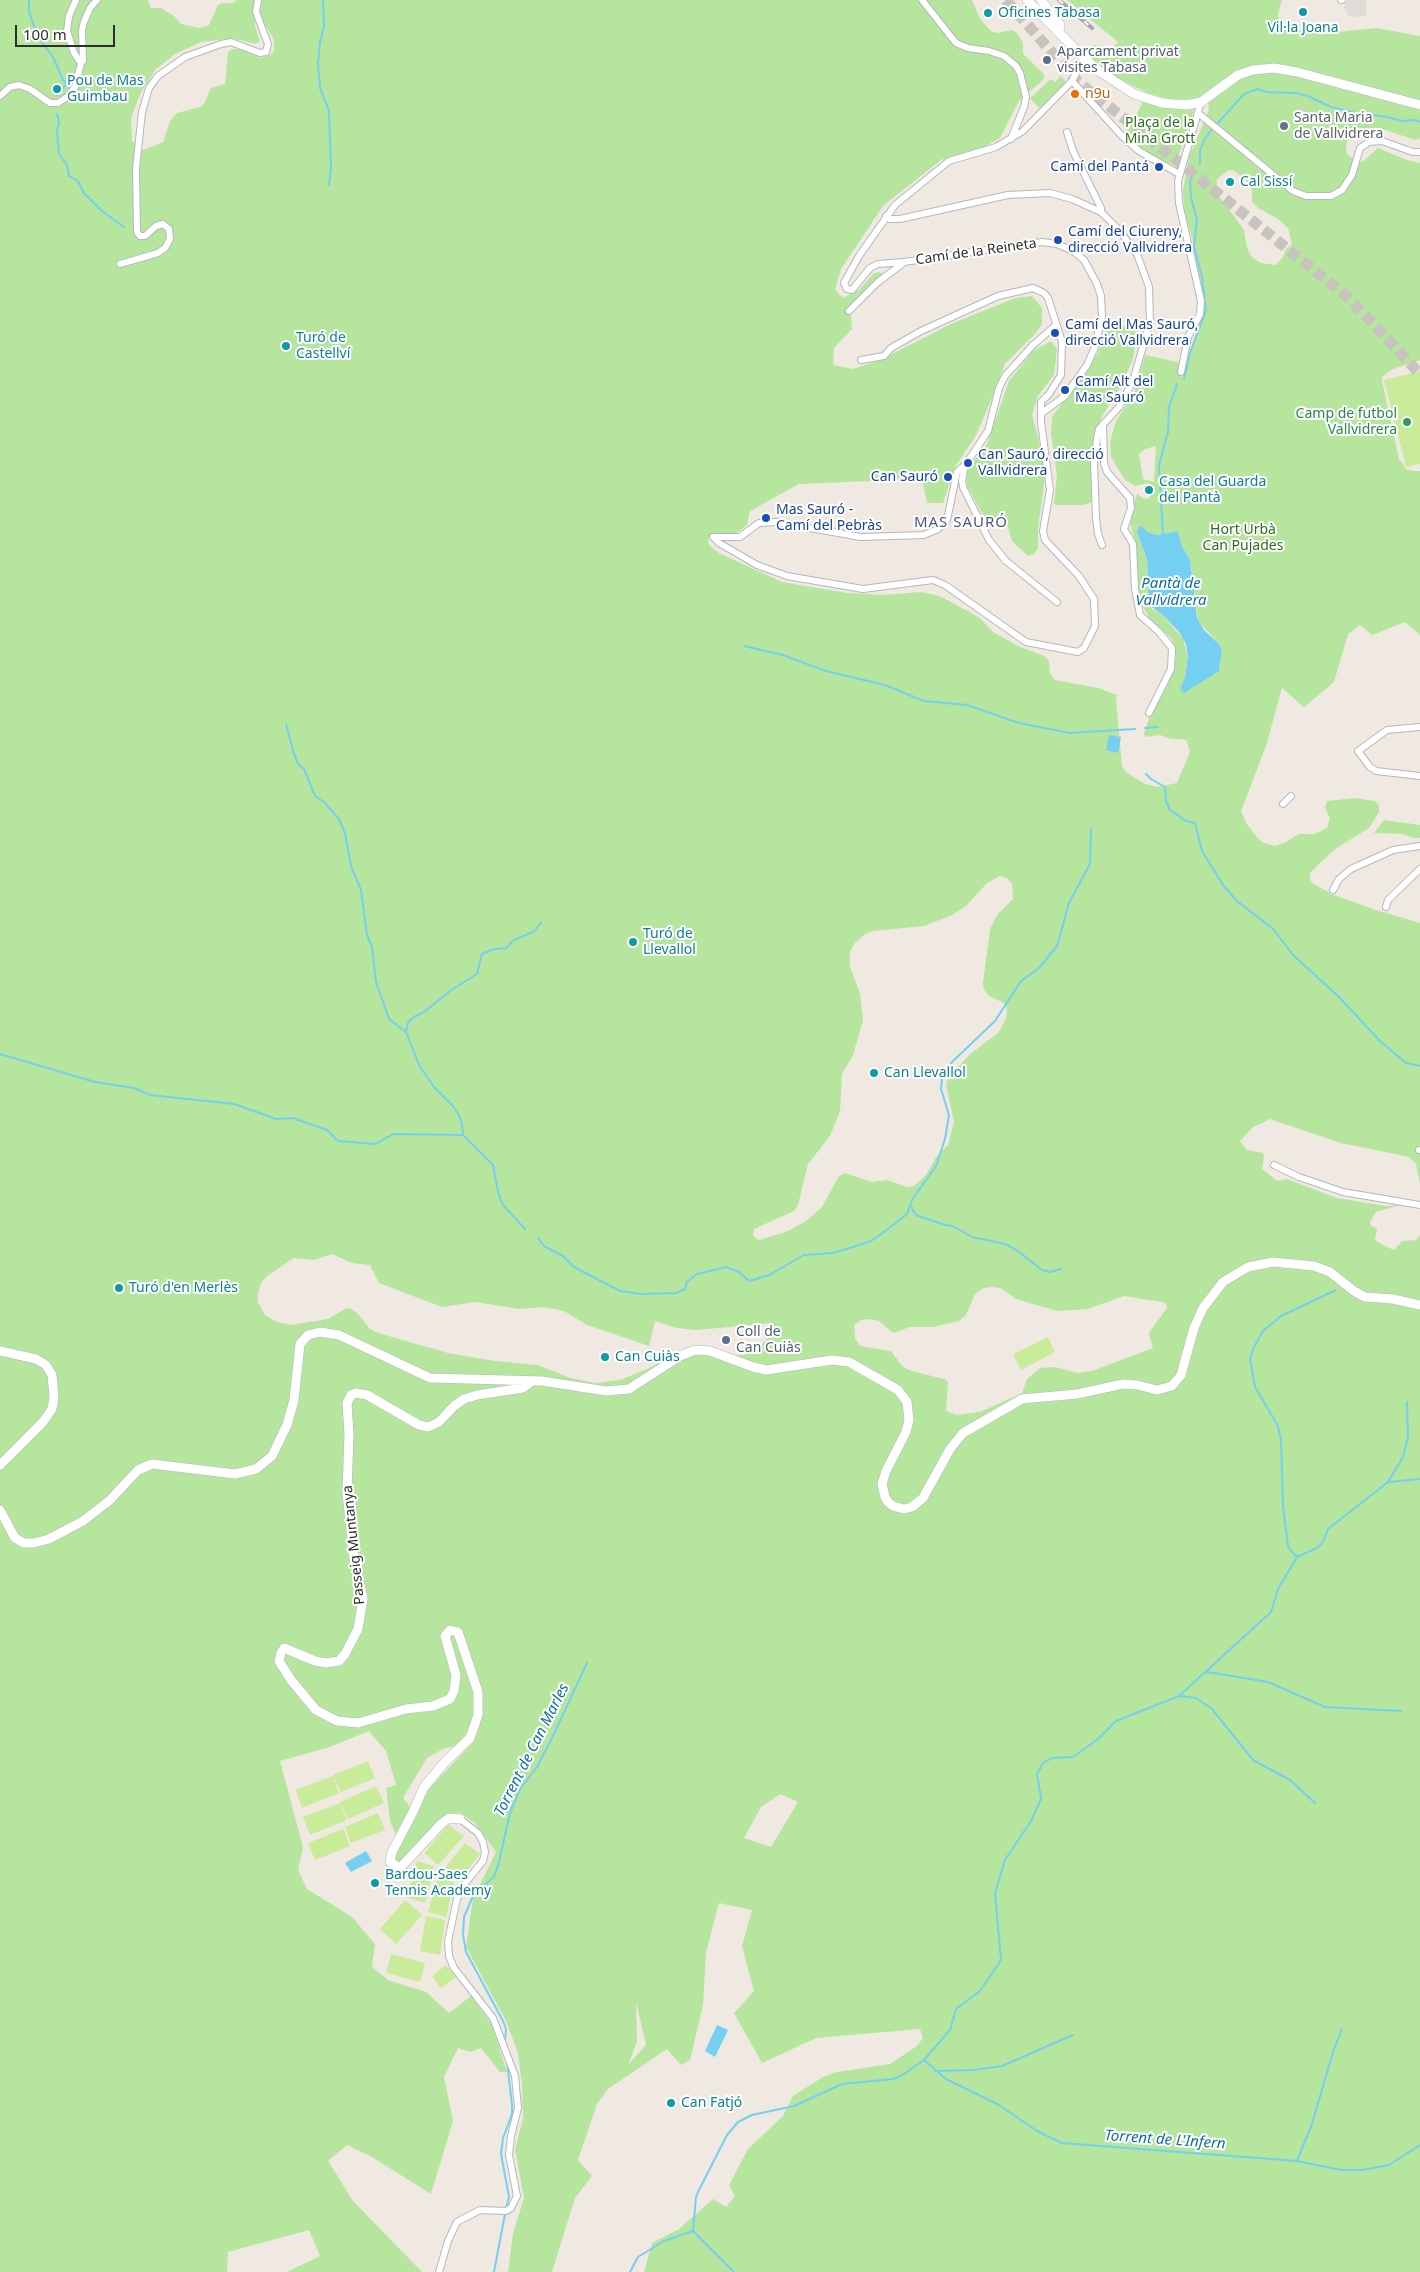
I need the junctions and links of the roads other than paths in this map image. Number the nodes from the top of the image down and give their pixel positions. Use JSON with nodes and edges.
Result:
{"nodes":[{"id":1,"x":76,"y":0,"type":"edge"},
{"id":2,"x":97,"y":0,"type":"edge"},
{"id":3,"x":258,"y":0,"type":"edge"},
{"id":4,"x":922,"y":0,"type":"edge"},
{"id":5,"x":1027,"y":0,"type":"edge"},
{"id":6,"x":1041,"y":0,"type":"edge"},
{"id":7,"x":1059,"y":30,"type":"junction"},
{"id":8,"x":1084,"y":58,"type":"junction"},
{"id":9,"x":81,"y":63,"type":"junction"},
{"id":10,"x":1072,"y":81,"type":"junction"},
{"id":11,"x":0,"y":96,"type":"edge"},
{"id":12,"x":1201,"y":102,"type":"junction"},
{"id":13,"x":1420,"y":105,"type":"edge"},
{"id":14,"x":1198,"y":113,"type":"junction"},
{"id":15,"x":1067,"y":132,"type":"dead end"},
{"id":16,"x":1011,"y":139,"type":"junction"},
{"id":17,"x":1420,"y":152,"type":"edge"},
{"id":18,"x":1178,"y":177,"type":"junction"},
{"id":19,"x":1101,"y":212,"type":"junction"},
{"id":20,"x":886,"y":216,"type":"junction"},
{"id":21,"x":904,"y":262,"type":"junction"},
{"id":22,"x":120,"y":264,"type":"dead end"},
{"id":23,"x":849,"y":311,"type":"dead end"},
{"id":24,"x":1056,"y":325,"type":"junction"},
{"id":25,"x":861,"y":360,"type":"dead end"},
{"id":26,"x":1181,"y":372,"type":"dead end"},
{"id":27,"x":1042,"y":413,"type":"junction"},
{"id":28,"x":1103,"y":424,"type":"junction"},
{"id":29,"x":966,"y":464,"type":"junction"},
{"id":30,"x":1102,"y":545,"type":"dead end"},
{"id":31,"x":1057,"y":602,"type":"dead end"},
{"id":32,"x":1149,"y":713,"type":"dead end"},
{"id":33,"x":1420,"y":727,"type":"edge"},
{"id":34,"x":1420,"y":776,"type":"edge"},
{"id":35,"x":1291,"y":796,"type":"dead end"},
{"id":36,"x":1283,"y":804,"type":"dead end"},
{"id":37,"x":1420,"y":846,"type":"edge"},
{"id":38,"x":1420,"y":870,"type":"edge"},
{"id":39,"x":1333,"y":890,"type":"dead end"},
{"id":40,"x":1386,"y":907,"type":"dead end"},
{"id":41,"x":1274,"y":1166,"type":"dead end"},
{"id":42,"x":1420,"y":1205,"type":"edge"},
{"id":43,"x":1420,"y":1305,"type":"edge"},
{"id":44,"x":0,"y":1351,"type":"edge"},
{"id":45,"x":532,"y":1381,"type":"junction"},
{"id":46,"x":0,"y":1465,"type":"edge"},
{"id":47,"x":0,"y":1510,"type":"edge"},
{"id":48,"x":460,"y":1820,"type":"joint"},
{"id":49,"x":439,"y":2272,"type":"edge"}],
"edges":[{"from":1,"to":9,"type":"street"},
{"from":2,"to":9,"type":"street"},
{"from":3,"to":22,"type":"street"},
{"from":4,"to":16,"type":"street"},
{"from":5,"to":7,"type":"main road"},
{"from":6,"to":7,"type":"main road"},
{"from":7,"to":8,"type":"main road"},
{"from":8,"to":10,"type":"street"},
{"from":8,"to":12,"type":"main road"},
{"from":9,"to":11,"type":"street"},
{"from":10,"to":16,"type":"street"},
{"from":10,"to":18,"type":"street"},
{"from":12,"to":13,"type":"main road"},
{"from":12,"to":14,"type":"street"},
{"from":14,"to":17,"type":"street"},
{"from":14,"to":18,"type":"street"},
{"from":15,"to":19,"type":"street"},
{"from":16,"to":20,"type":"street"},
{"from":18,"to":26,"type":"street"},
{"from":19,"to":20,"type":"street"},
{"from":19,"to":28,"type":"street"},
{"from":20,"to":21,"type":"street"},
{"from":21,"to":23,"type":"street","name":"Camí de la Reineta"},
{"from":21,"to":27,"type":"street","name":"Camí de la Reineta"},
{"from":24,"to":25,"type":"street"},
{"from":24,"to":27,"type":"street"},
{"from":24,"to":29,"type":"street"},
{"from":27,"to":29,"type":"street"},
{"from":28,"to":30,"type":"street"},
{"from":28,"to":32,"type":"street"},
{"from":29,"to":31,"type":"street"},
{"from":33,"to":34,"type":"street"},
{"from":35,"to":36,"type":"street"},
{"from":37,"to":39,"type":"street"},
{"from":38,"to":40,"type":"street"},
{"from":41,"to":42,"type":"street"},
{"from":43,"to":45,"type":"main road"},
{"from":44,"to":46,"type":"main road"},
{"from":45,"to":47,"type":"main road"},
{"from":45,"to":48,"type":"main road","name":"Passeig Muntanya"},
{"from":48,"to":49,"type":"street","name":"Passeig Muntanya"}]}
